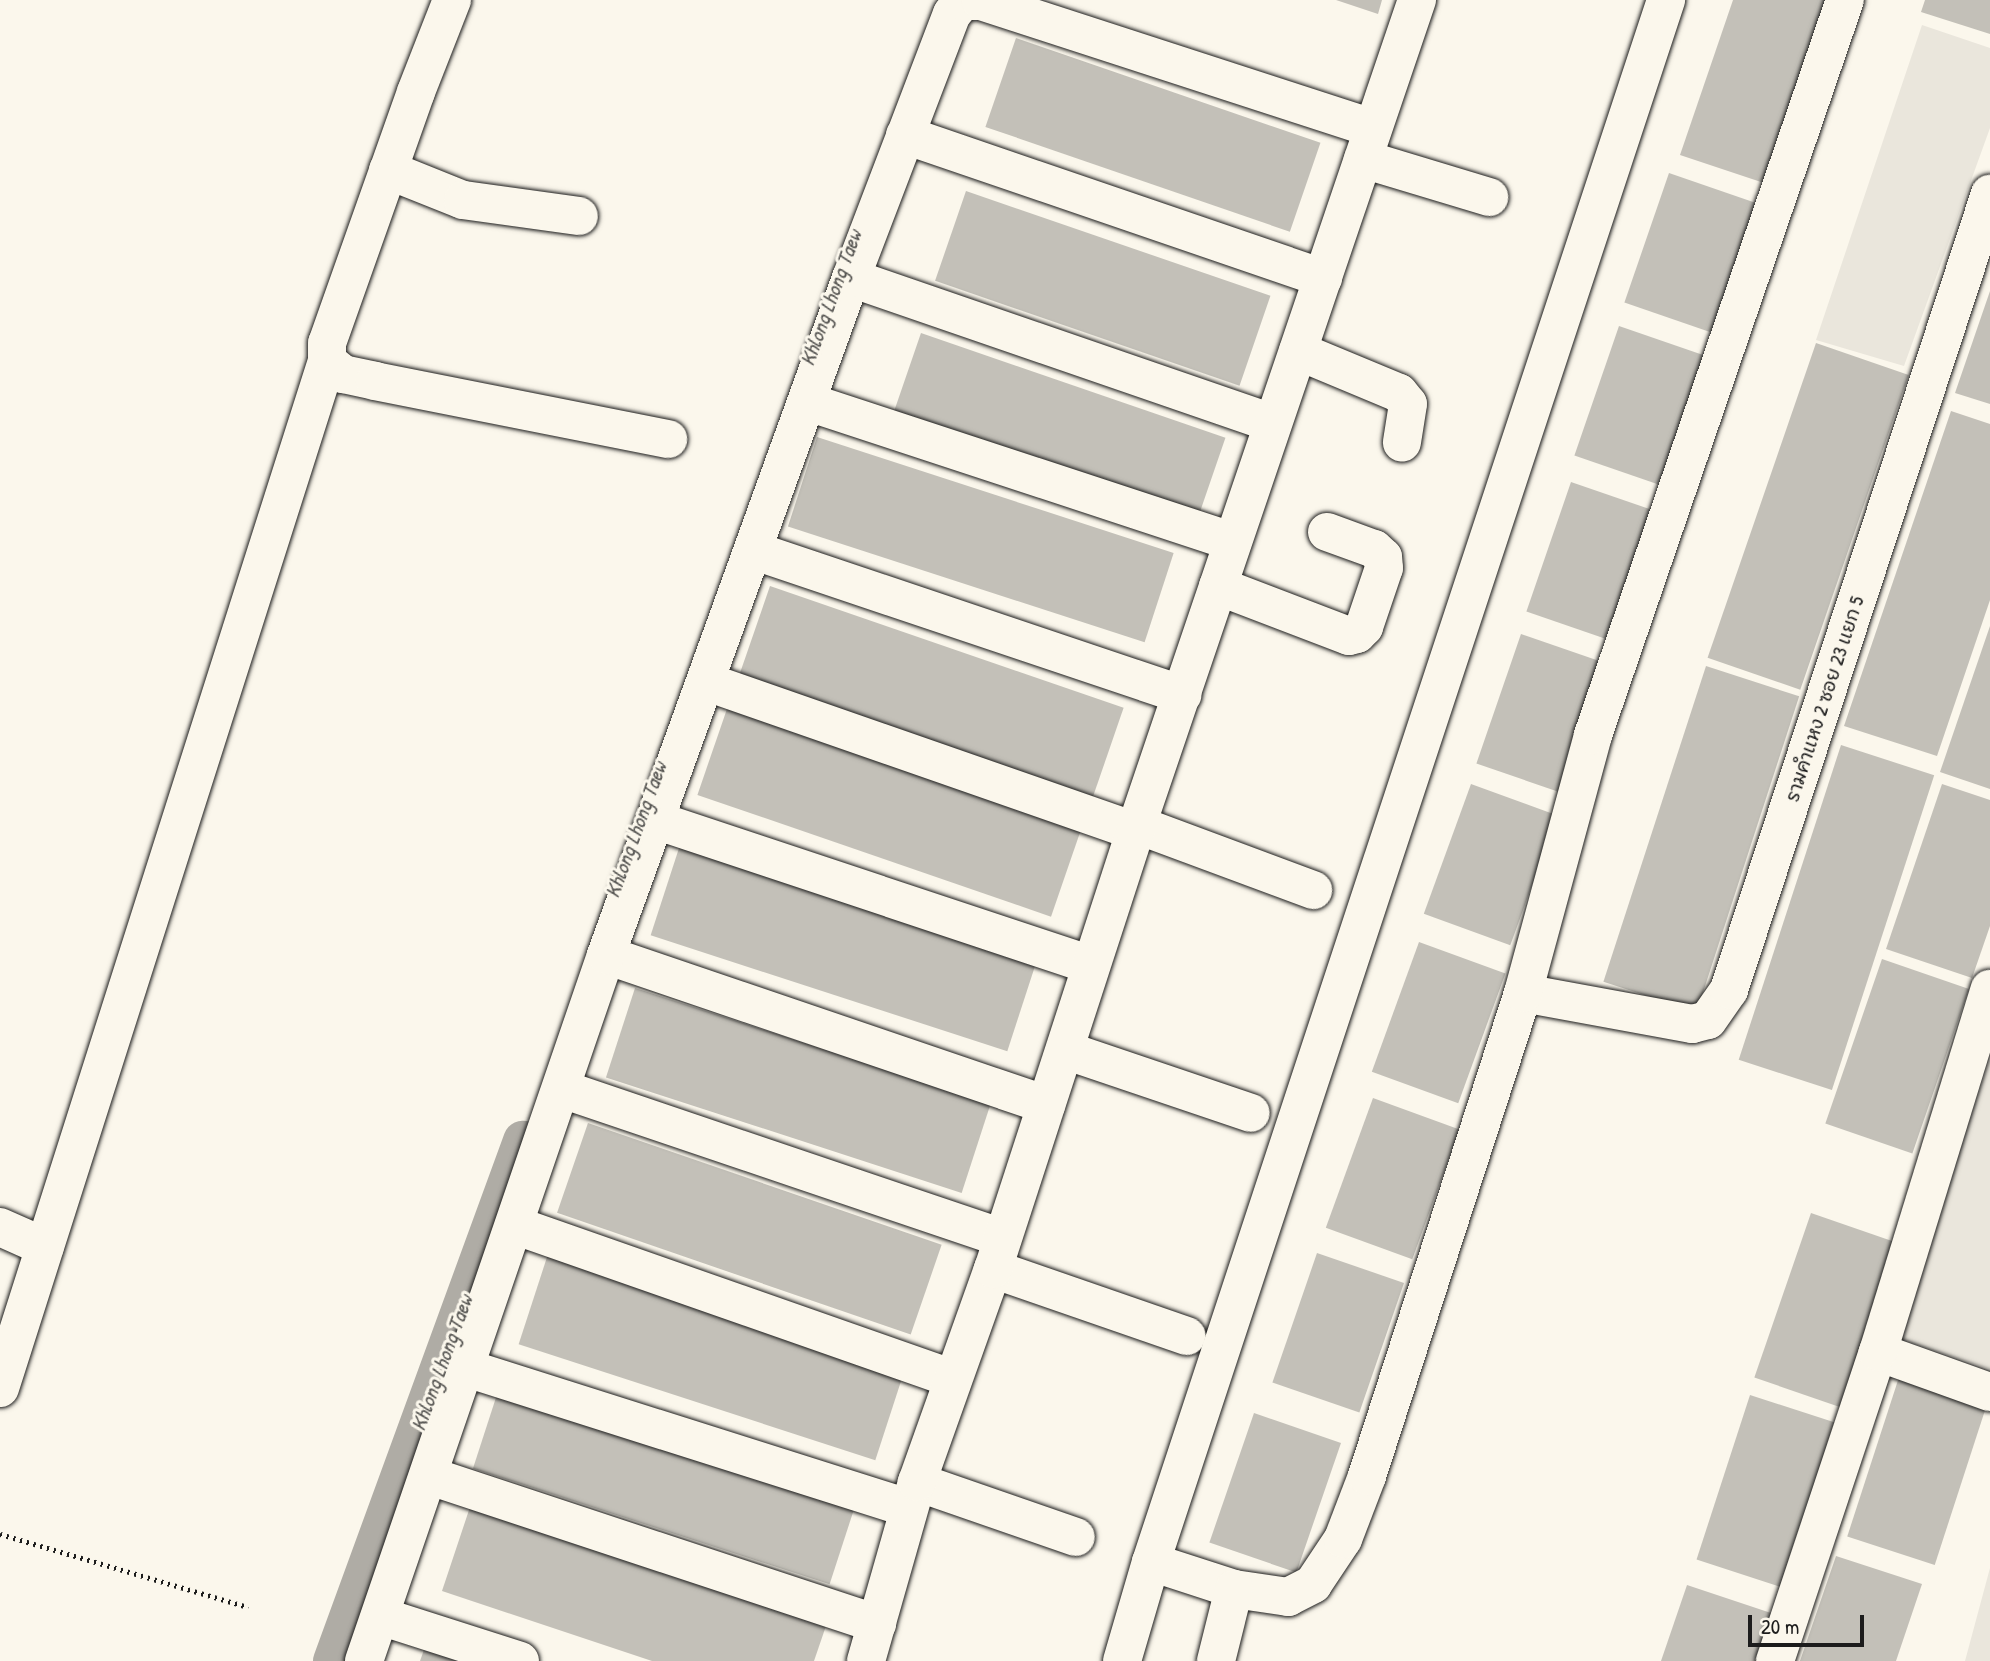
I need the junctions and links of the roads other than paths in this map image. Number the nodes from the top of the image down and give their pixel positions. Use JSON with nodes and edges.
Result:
{"nodes":[{"id":1,"x":452,"y":0,"type":"edge"},
{"id":2,"x":1417,"y":0,"type":"edge"},
{"id":3,"x":1666,"y":0,"type":"edge"},
{"id":4,"x":1845,"y":0,"type":"edge"},
{"id":5,"x":905,"y":135,"type":"junction"},
{"id":6,"x":1368,"y":144,"type":"junction"},
{"id":7,"x":388,"y":170,"type":"junction"},
{"id":8,"x":1990,"y":194,"type":"edge"},
{"id":9,"x":1489,"y":197,"type":"dead end"},
{"id":10,"x":579,"y":216,"type":"dead end"},
{"id":11,"x":852,"y":278,"type":"junction"},
{"id":12,"x":1323,"y":278,"type":"junction"},
{"id":13,"x":1298,"y":351,"type":"junction"},
{"id":14,"x":327,"y":361,"type":"junction"},
{"id":15,"x":808,"y":402,"type":"junction"},
{"id":16,"x":1273,"y":423,"type":"junction"},
{"id":17,"x":668,"y":439,"type":"dead end"},
{"id":18,"x":1402,"y":443,"type":"dead end"},
{"id":19,"x":1327,"y":532,"type":"dead end"},
{"id":20,"x":1233,"y":542,"type":"junction"},
{"id":21,"x":755,"y":551,"type":"junction"},
{"id":22,"x":1218,"y":586,"type":"junction"},
{"id":23,"x":706,"y":681,"type":"junction"},
{"id":24,"x":1182,"y":695,"type":"junction"},
{"id":25,"x":655,"y":820,"type":"junction"},
{"id":26,"x":1136,"y":828,"type":"junction"},
{"id":27,"x":1313,"y":890,"type":"dead end"},
{"id":28,"x":606,"y":955,"type":"junction"},
{"id":29,"x":1091,"y":965,"type":"junction"},
{"id":30,"x":1990,"y":989,"type":"edge"},
{"id":31,"x":1523,"y":993,"type":"junction"},
{"id":32,"x":1065,"y":1050,"type":"junction"},
{"id":33,"x":562,"y":1089,"type":"junction"},
{"id":34,"x":1046,"y":1105,"type":"junction"},
{"id":35,"x":1251,"y":1113,"type":"dead end"},
{"id":36,"x":514,"y":1225,"type":"junction"},
{"id":37,"x":0,"y":1227,"type":"edge"},
{"id":38,"x":45,"y":1247,"type":"junction"},
{"id":39,"x":998,"y":1253,"type":"junction"},
{"id":40,"x":1187,"y":1336,"type":"dead end"},
{"id":41,"x":1878,"y":1352,"type":"junction"},
{"id":42,"x":463,"y":1367,"type":"junction"},
{"id":43,"x":952,"y":1378,"type":"junction"},
{"id":44,"x":0,"y":1388,"type":"edge"},
{"id":45,"x":1990,"y":1392,"type":"edge"},
{"id":46,"x":430,"y":1476,"type":"junction"},
{"id":47,"x":913,"y":1495,"type":"junction"},
{"id":48,"x":1076,"y":1537,"type":"dead end"},
{"id":49,"x":1151,"y":1562,"type":"junction"},
{"id":50,"x":1234,"y":1589,"type":"junction"},
{"id":51,"x":380,"y":1616,"type":"junction"},
{"id":52,"x":877,"y":1624,"type":"junction"},
{"id":53,"x":364,"y":1661,"type":"edge"},
{"id":54,"x":520,"y":1661,"type":"edge"},
{"id":55,"x":866,"y":1661,"type":"edge"},
{"id":56,"x":1122,"y":1661,"type":"edge"},
{"id":57,"x":1216,"y":1661,"type":"edge"},
{"id":58,"x":1775,"y":1661,"type":"edge"}],
"edges":[{"from":1,"to":7,"type":"street"},
{"from":2,"to":6,"type":"street"},
{"from":3,"to":49,"type":"street"},
{"from":4,"to":31,"type":"street"},
{"from":5,"to":6,"type":"street"},
{"from":5,"to":11,"type":"street"},
{"from":5,"to":12,"type":"street"},
{"from":6,"to":9,"type":"street"},
{"from":6,"to":12,"type":"street"},
{"from":7,"to":10,"type":"street"},
{"from":7,"to":14,"type":"street"},
{"from":8,"to":31,"type":"street","name":"รามคำแหง 2 ซอย 23 แยก 5"},
{"from":11,"to":15,"type":"street"},
{"from":11,"to":16,"type":"street"},
{"from":12,"to":13,"type":"street"},
{"from":13,"to":16,"type":"street"},
{"from":13,"to":18,"type":"street"},
{"from":14,"to":17,"type":"street"},
{"from":14,"to":38,"type":"street"},
{"from":15,"to":20,"type":"street"},
{"from":15,"to":21,"type":"street"},
{"from":16,"to":20,"type":"street"},
{"from":19,"to":22,"type":"street"},
{"from":20,"to":22,"type":"street"},
{"from":21,"to":23,"type":"street"},
{"from":21,"to":24,"type":"street"},
{"from":22,"to":24,"type":"street"},
{"from":23,"to":25,"type":"street"},
{"from":23,"to":26,"type":"street"},
{"from":24,"to":26,"type":"street"},
{"from":25,"to":28,"type":"street"},
{"from":25,"to":29,"type":"street"},
{"from":26,"to":27,"type":"street"},
{"from":26,"to":29,"type":"street"},
{"from":28,"to":33,"type":"street"},
{"from":28,"to":34,"type":"street"},
{"from":29,"to":32,"type":"street"},
{"from":30,"to":41,"type":"street"},
{"from":31,"to":50,"type":"street"},
{"from":32,"to":34,"type":"street"},
{"from":32,"to":35,"type":"street"},
{"from":33,"to":36,"type":"street"},
{"from":33,"to":39,"type":"street"},
{"from":34,"to":39,"type":"street"},
{"from":36,"to":42,"type":"street"},
{"from":36,"to":43,"type":"street"},
{"from":37,"to":38,"type":"street"},
{"from":38,"to":44,"type":"street"},
{"from":39,"to":40,"type":"street"},
{"from":39,"to":43,"type":"street"},
{"from":41,"to":45,"type":"street"},
{"from":41,"to":58,"type":"street"},
{"from":42,"to":46,"type":"street"},
{"from":42,"to":47,"type":"street"},
{"from":43,"to":47,"type":"street"},
{"from":46,"to":51,"type":"street"},
{"from":46,"to":52,"type":"street"},
{"from":47,"to":48,"type":"street"},
{"from":47,"to":52,"type":"street"},
{"from":49,"to":50,"type":"street"},
{"from":49,"to":56,"type":"street"},
{"from":50,"to":57,"type":"street"},
{"from":51,"to":53,"type":"street"},
{"from":51,"to":54,"type":"street"},
{"from":52,"to":55,"type":"street"}]}
